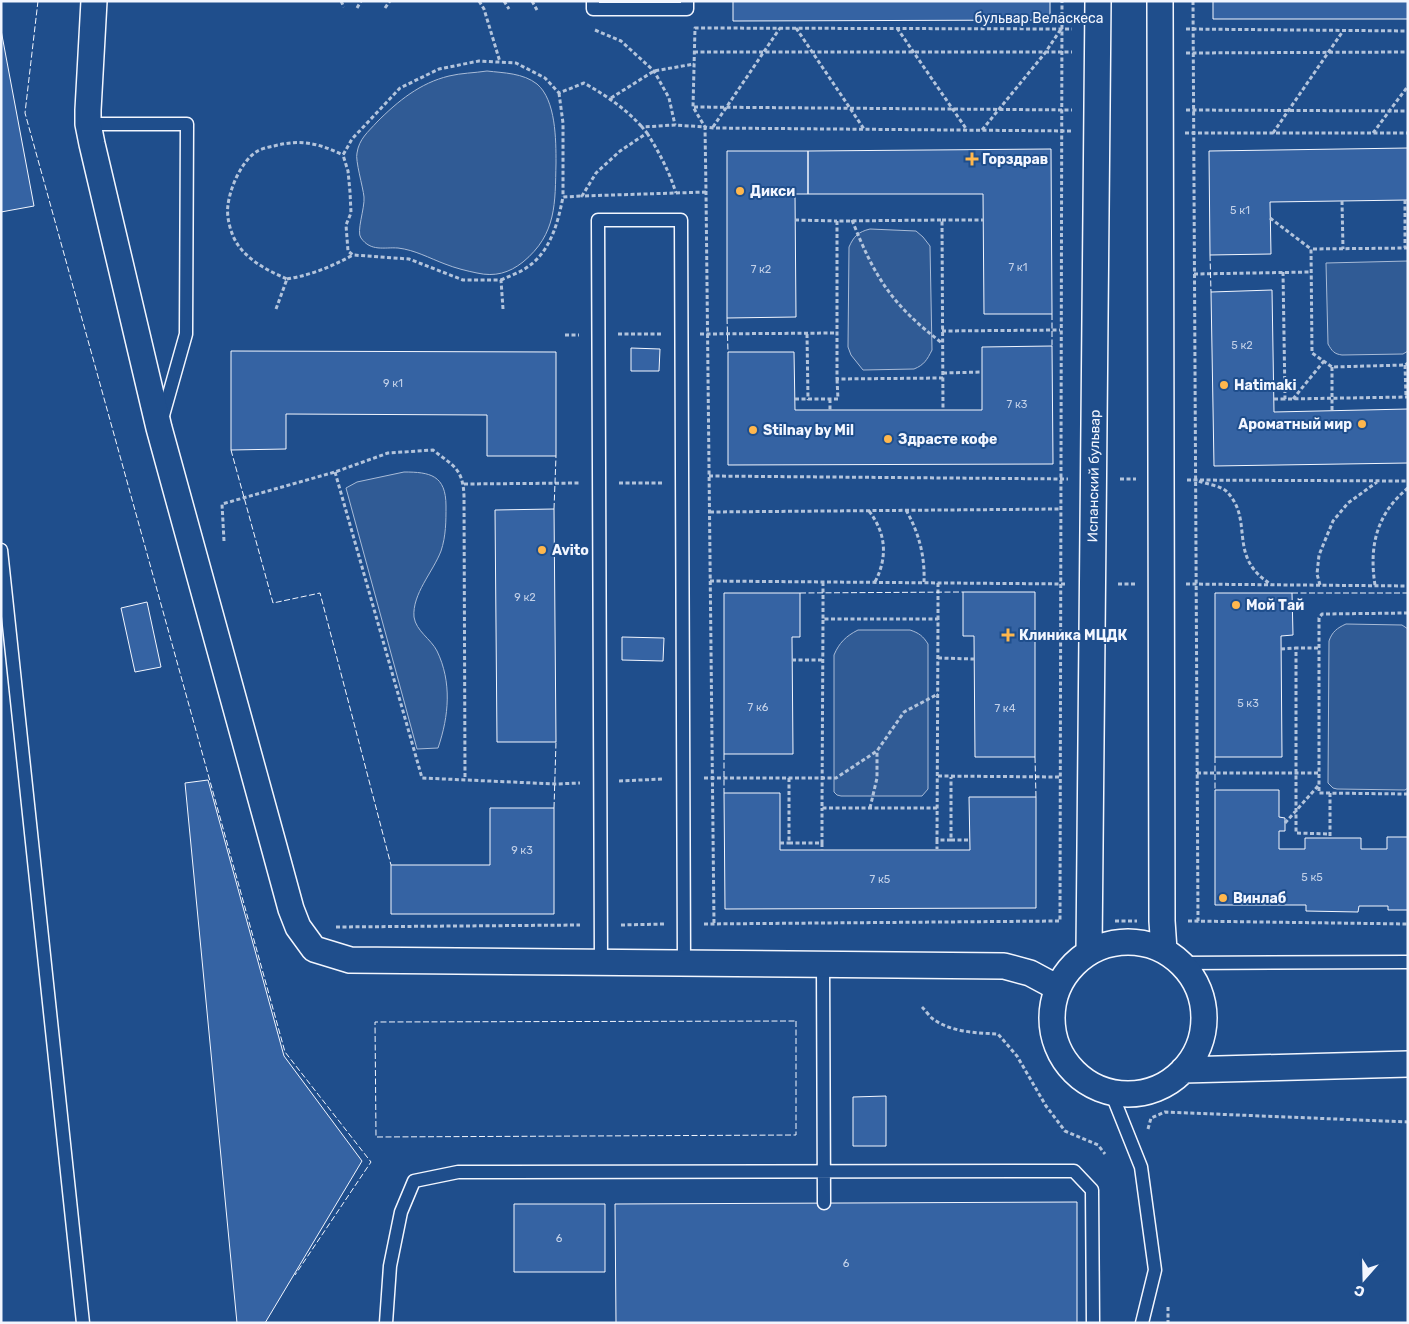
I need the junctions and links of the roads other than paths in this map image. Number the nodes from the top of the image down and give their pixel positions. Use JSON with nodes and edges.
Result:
{"nodes":[{"id":1,"x":94,"y":1,"type":"edge"},
{"id":2,"x":593,"y":1,"type":"edge"},
{"id":3,"x":687,"y":1,"type":"edge"},
{"id":4,"x":1098,"y":1,"type":"edge"},
{"id":5,"x":1160,"y":1,"type":"edge"},
{"id":6,"x":88,"y":124,"type":"junction"},
{"id":7,"x":160,"y":428,"type":"junction"},
{"id":8,"x":1,"y":550,"type":"edge"},
{"id":9,"x":1089,"y":952,"type":"junction"},
{"id":10,"x":1172,"y":956,"type":"junction"},
{"id":11,"x":601,"y":962,"type":"junction"},
{"id":12,"x":1408,"y":962,"type":"edge"},
{"id":13,"x":684,"y":963,"type":"junction"},
{"id":14,"x":823,"y":964,"type":"junction"},
{"id":15,"x":1058,"y":988,"type":"junction"},
{"id":16,"x":1408,"y":1064,"type":"edge"},
{"id":17,"x":1183,"y":1070,"type":"junction"},
{"id":18,"x":1111,"y":1092,"type":"junction"},
{"id":19,"x":824,"y":1172,"type":"junction"},
{"id":20,"x":824,"y":1203,"type":"dead end"},
{"id":21,"x":83,"y":1323,"type":"edge"},
{"id":22,"x":386,"y":1323,"type":"edge"},
{"id":23,"x":1093,"y":1323,"type":"edge"},
{"id":24,"x":1142,"y":1323,"type":"edge"}],
"edges":[{"from":1,"to":6,"type":"street"},
{"from":2,"to":3,"type":"lane"},
{"from":4,"to":9,"type":"street","name":"Испанский бульвар"},
{"from":5,"to":10,"type":"street"},
{"from":6,"to":7,"type":"street"},
{"from":6,"to":7,"type":"lane"},
{"from":7,"to":11,"type":"street"},
{"from":8,"to":21,"type":"lane"},
{"from":9,"to":10,"type":"street"},
{"from":9,"to":15,"type":"street"},
{"from":10,"to":12,"type":"lane"},
{"from":10,"to":17,"type":"street"},
{"from":11,"to":13,"type":"street"},
{"from":11,"to":13,"type":"lane"},
{"from":13,"to":14,"type":"street"},
{"from":14,"to":15,"type":"street"},
{"from":14,"to":19,"type":"lane"},
{"from":15,"to":18,"type":"street"},
{"from":16,"to":17,"type":"street"},
{"from":17,"to":18,"type":"street"},
{"from":18,"to":24,"type":"lane"},
{"from":19,"to":20,"type":"lane"},
{"from":19,"to":22,"type":"lane"},
{"from":19,"to":23,"type":"lane"}]}
